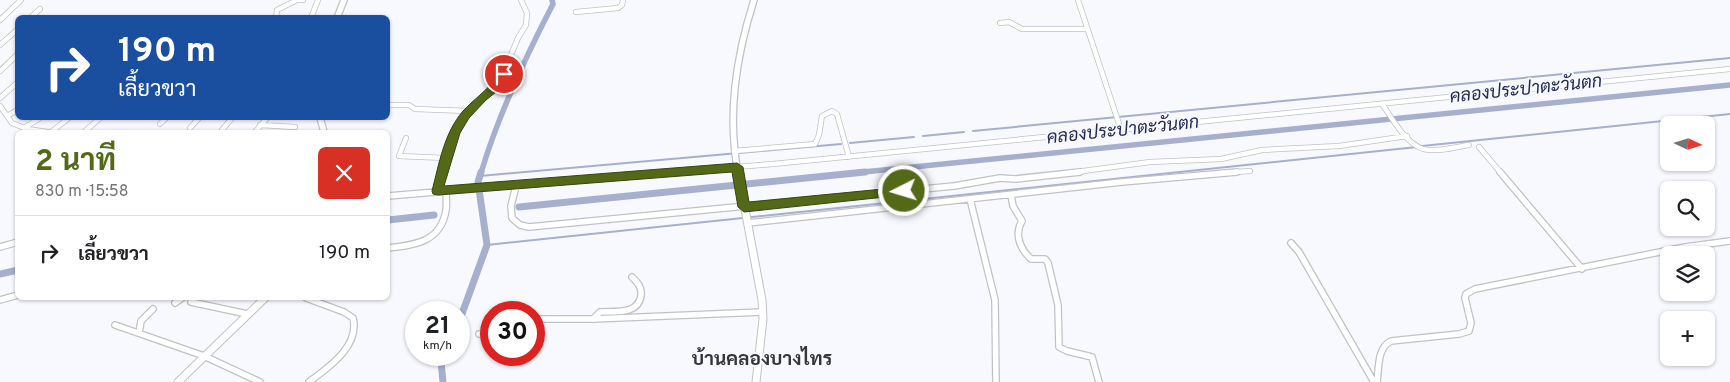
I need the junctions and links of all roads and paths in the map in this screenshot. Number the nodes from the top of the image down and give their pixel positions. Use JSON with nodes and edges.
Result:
{"nodes":[{"id":1,"x":21,"y":0,"type":"edge"},
{"id":2,"x":294,"y":0,"type":"edge"},
{"id":3,"x":303,"y":0,"type":"edge"},
{"id":4,"x":318,"y":0,"type":"edge"},
{"id":5,"x":344,"y":0,"type":"edge"},
{"id":6,"x":521,"y":0,"type":"edge"},
{"id":7,"x":623,"y":0,"type":"edge"},
{"id":8,"x":754,"y":0,"type":"edge"},
{"id":9,"x":1078,"y":0,"type":"edge"},
{"id":10,"x":40,"y":9,"type":"dead end"},
{"id":11,"x":576,"y":12,"type":"dead end"},
{"id":12,"x":33,"y":15,"type":"edge"},
{"id":13,"x":276,"y":15,"type":"edge"},
{"id":14,"x":311,"y":15,"type":"edge"},
{"id":15,"x":339,"y":15,"type":"edge"},
{"id":16,"x":0,"y":20,"type":"edge"},
{"id":17,"x":1000,"y":23,"type":"dead end"},
{"id":18,"x":1087,"y":29,"type":"junction"},
{"id":19,"x":15,"y":31,"type":"edge"},
{"id":20,"x":1,"y":42,"type":"edge"},
{"id":21,"x":15,"y":57,"type":"edge"},
{"id":22,"x":1730,"y":69,"type":"edge"},
{"id":23,"x":0,"y":71,"type":"edge"},
{"id":24,"x":15,"y":85,"type":"edge"},
{"id":25,"x":0,"y":98,"type":"edge"},
{"id":26,"x":390,"y":105,"type":"edge"},
{"id":27,"x":0,"y":106,"type":"edge"},
{"id":28,"x":1383,"y":106,"type":"junction"},
{"id":29,"x":469,"y":111,"type":"junction"},
{"id":30,"x":15,"y":112,"type":"edge"},
{"id":31,"x":7,"y":116,"type":"junction"},
{"id":32,"x":37,"y":120,"type":"edge"},
{"id":33,"x":66,"y":120,"type":"edge"},
{"id":34,"x":98,"y":120,"type":"edge"},
{"id":35,"x":164,"y":120,"type":"edge"},
{"id":36,"x":197,"y":120,"type":"edge"},
{"id":37,"x":230,"y":120,"type":"edge"},
{"id":38,"x":265,"y":120,"type":"edge"},
{"id":39,"x":160,"y":124,"type":"dead end"},
{"id":40,"x":260,"y":125,"type":"junction"},
{"id":41,"x":295,"y":127,"type":"dead end"},
{"id":42,"x":24,"y":128,"type":"junction"},
{"id":43,"x":190,"y":128,"type":"dead end"},
{"id":44,"x":36,"y":130,"type":"edge"},
{"id":45,"x":52,"y":130,"type":"edge"},
{"id":46,"x":86,"y":130,"type":"edge"},
{"id":47,"x":222,"y":130,"type":"dead end"},
{"id":48,"x":256,"y":130,"type":"edge"},
{"id":49,"x":1121,"y":130,"type":"junction"},
{"id":50,"x":1406,"y":135,"type":"junction"},
{"id":51,"x":406,"y":138,"type":"dead end"},
{"id":52,"x":1470,"y":144,"type":"dead end"},
{"id":53,"x":1479,"y":147,"type":"dead end"},
{"id":54,"x":735,"y":154,"type":"junction"},
{"id":55,"x":849,"y":157,"type":"junction"},
{"id":56,"x":446,"y":158,"type":"junction"},
{"id":57,"x":737,"y":167,"type":"junction"},
{"id":58,"x":1250,"y":171,"type":"dead end"},
{"id":59,"x":516,"y":186,"type":"junction"},
{"id":60,"x":446,"y":190,"type":"junction"},
{"id":61,"x":438,"y":191,"type":"junction"},
{"id":62,"x":1011,"y":195,"type":"junction"},
{"id":63,"x":390,"y":196,"type":"edge"},
{"id":64,"x":970,"y":199,"type":"junction"},
{"id":65,"x":744,"y":207,"type":"junction"},
{"id":66,"x":747,"y":219,"type":"junction"},
{"id":67,"x":1730,"y":241,"type":"edge"},
{"id":68,"x":15,"y":243,"type":"edge"},
{"id":69,"x":1291,"y":243,"type":"dead end"},
{"id":70,"x":0,"y":247,"type":"edge"},
{"id":71,"x":390,"y":248,"type":"edge"},
{"id":72,"x":1582,"y":269,"type":"junction"},
{"id":73,"x":632,"y":277,"type":"dead end"},
{"id":74,"x":15,"y":296,"type":"edge"},
{"id":75,"x":0,"y":300,"type":"edge"},
{"id":76,"x":180,"y":300,"type":"edge"},
{"id":77,"x":262,"y":300,"type":"edge"},
{"id":78,"x":311,"y":300,"type":"edge"},
{"id":79,"x":191,"y":302,"type":"dead end"},
{"id":80,"x":175,"y":304,"type":"dead end"},
{"id":81,"x":153,"y":309,"type":"dead end"},
{"id":82,"x":762,"y":312,"type":"junction"},
{"id":83,"x":247,"y":314,"type":"junction"},
{"id":84,"x":545,"y":319,"type":"edge"},
{"id":85,"x":592,"y":319,"type":"junction"},
{"id":86,"x":115,"y":325,"type":"dead end"},
{"id":87,"x":138,"y":333,"type":"junction"},
{"id":88,"x":204,"y":356,"type":"junction"},
{"id":89,"x":178,"y":382,"type":"edge"},
{"id":90,"x":260,"y":382,"type":"edge"},
{"id":91,"x":309,"y":382,"type":"edge"},
{"id":92,"x":756,"y":382,"type":"edge"},
{"id":93,"x":996,"y":382,"type":"edge"},
{"id":94,"x":1099,"y":382,"type":"edge"},
{"id":95,"x":1376,"y":382,"type":"edge"}],
"edges":[{"from":1,"to":16,"type":"street"},
{"from":2,"to":3,"type":"street"},
{"from":2,"to":13,"type":"street"},
{"from":4,"to":14,"type":"street"},
{"from":5,"to":15,"type":"street"},
{"from":6,"to":29,"type":"street"},
{"from":7,"to":11,"type":"street"},
{"from":8,"to":54,"type":"street"},
{"from":9,"to":18,"type":"street"},
{"from":10,"to":12,"type":"street"},
{"from":17,"to":18,"type":"street"},
{"from":18,"to":49,"type":"street"},
{"from":19,"to":20,"type":"street"},
{"from":21,"to":23,"type":"street"},
{"from":22,"to":28,"type":"street"},
{"from":24,"to":25,"type":"street"},
{"from":26,"to":29,"type":"street"},
{"from":27,"to":31,"type":"street"},
{"from":28,"to":49,"type":"street"},
{"from":28,"to":50,"type":"street"},
{"from":29,"to":56,"type":"street"},
{"from":30,"to":31,"type":"street"},
{"from":31,"to":42,"type":"street"},
{"from":32,"to":42,"type":"street"},
{"from":33,"to":45,"type":"street"},
{"from":34,"to":46,"type":"street"},
{"from":35,"to":39,"type":"street"},
{"from":36,"to":43,"type":"street"},
{"from":37,"to":47,"type":"street"},
{"from":38,"to":40,"type":"street"},
{"from":40,"to":41,"type":"street"},
{"from":40,"to":48,"type":"street"},
{"from":42,"to":44,"type":"street"},
{"from":49,"to":55,"type":"street"},
{"from":50,"to":52,"type":"street"},
{"from":50,"to":65,"type":"street"},
{"from":51,"to":56,"type":"street"},
{"from":53,"to":72,"type":"street"},
{"from":54,"to":55,"type":"street"},
{"from":54,"to":57,"type":"street"},
{"from":55,"to":57,"type":"street"},
{"from":56,"to":61,"type":"street"},
{"from":57,"to":59,"type":"street"},
{"from":57,"to":65,"type":"street"},
{"from":58,"to":62,"type":"street"},
{"from":59,"to":60,"type":"street"},
{"from":59,"to":65,"type":"street"},
{"from":60,"to":61,"type":"street"},
{"from":60,"to":71,"type":"street"},
{"from":61,"to":63,"type":"street"},
{"from":62,"to":64,"type":"street"},
{"from":62,"to":94,"type":"street"},
{"from":64,"to":66,"type":"street"},
{"from":64,"to":93,"type":"street"},
{"from":65,"to":66,"type":"street"},
{"from":66,"to":82,"type":"street"},
{"from":67,"to":72,"type":"street"},
{"from":68,"to":70,"type":"street"},
{"from":69,"to":95,"type":"street"},
{"from":72,"to":95,"type":"street"},
{"from":73,"to":85,"type":"street"},
{"from":74,"to":75,"type":"street"},
{"from":76,"to":80,"type":"street"},
{"from":77,"to":83,"type":"street"},
{"from":78,"to":91,"type":"street"},
{"from":79,"to":83,"type":"street"},
{"from":81,"to":87,"type":"street"},
{"from":82,"to":85,"type":"street"},
{"from":82,"to":92,"type":"street"},
{"from":83,"to":88,"type":"street"},
{"from":84,"to":85,"type":"street"},
{"from":86,"to":87,"type":"street"},
{"from":87,"to":88,"type":"street"},
{"from":88,"to":89,"type":"street"},
{"from":88,"to":90,"type":"street"}]}
